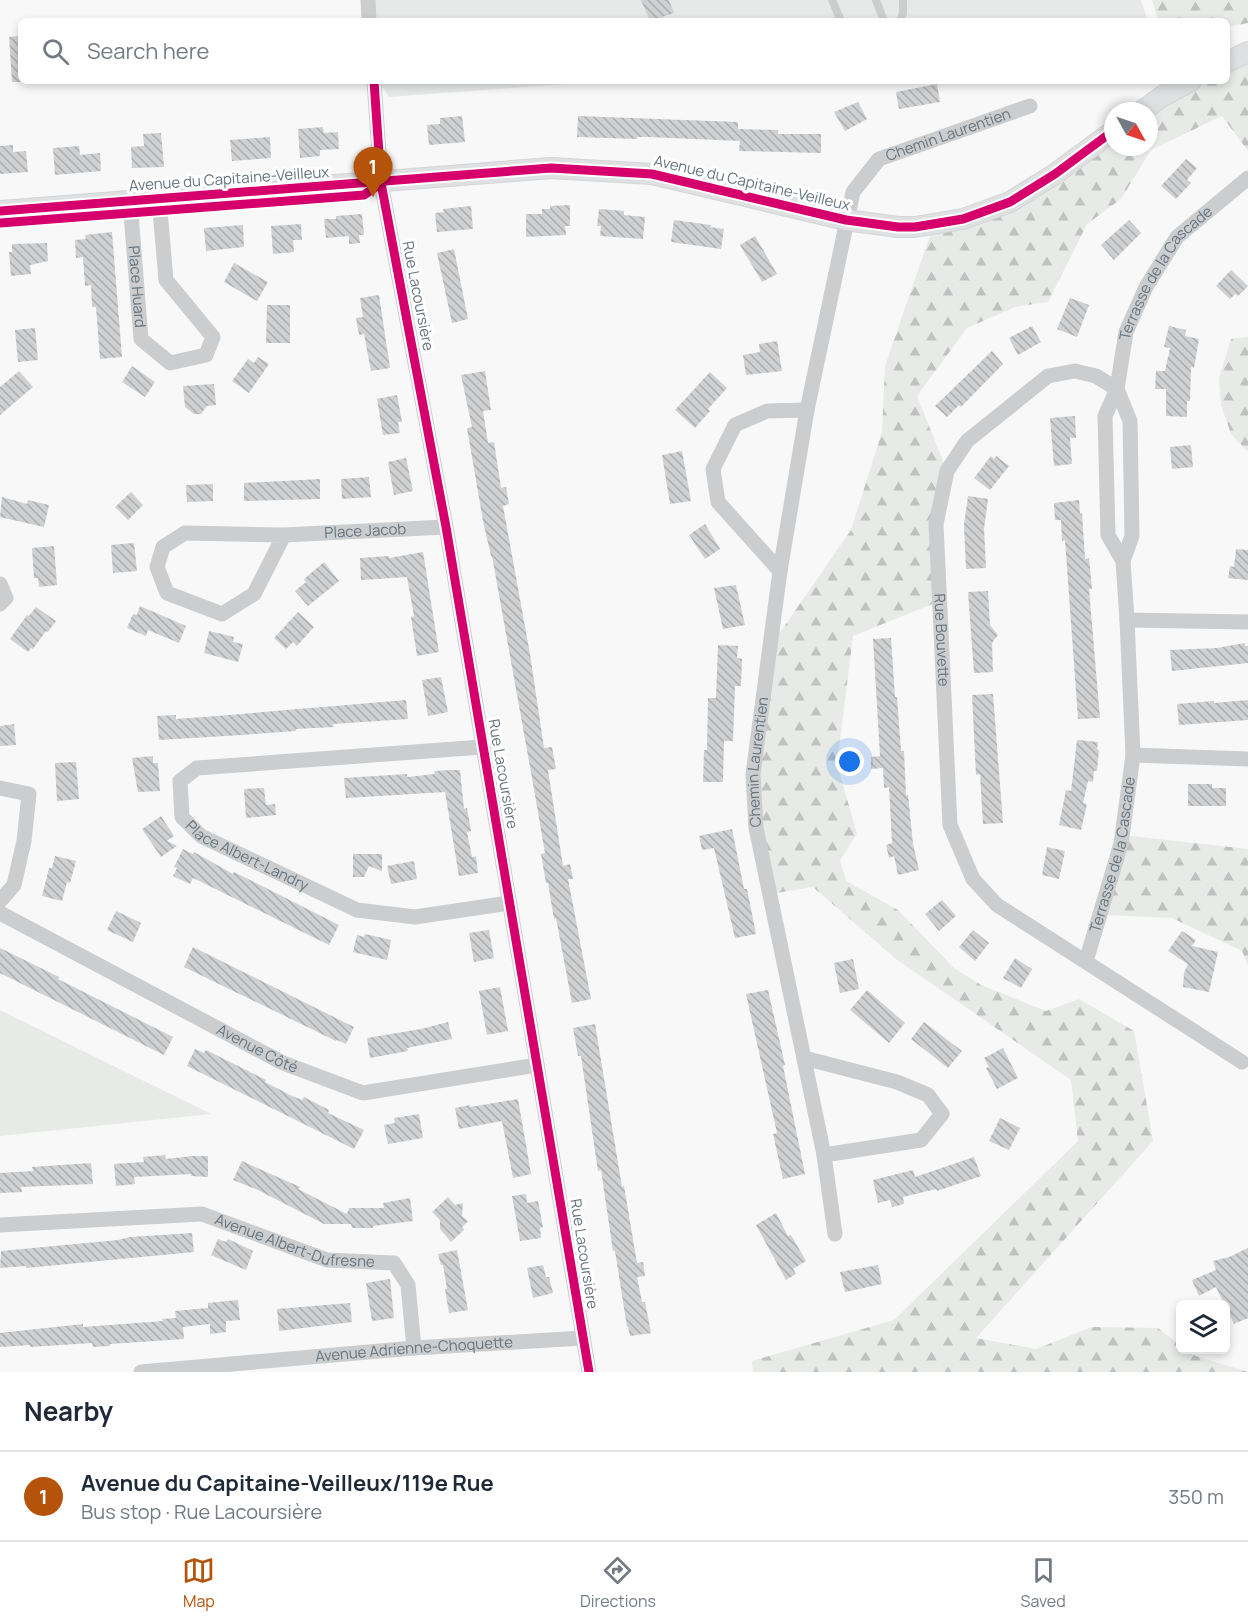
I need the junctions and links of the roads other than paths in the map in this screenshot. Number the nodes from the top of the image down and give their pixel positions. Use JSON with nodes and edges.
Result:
{"nodes":[{"id":1,"x":368,"y":0,"type":"edge"},
{"id":2,"x":832,"y":0,"type":"edge"},
{"id":3,"x":876,"y":0,"type":"edge"},
{"id":4,"x":903,"y":0,"type":"edge"},
{"id":5,"x":369,"y":18,"type":"edge"},
{"id":6,"x":840,"y":18,"type":"edge"},
{"id":7,"x":883,"y":18,"type":"edge"},
{"id":8,"x":901,"y":18,"type":"edge"},
{"id":9,"x":1248,"y":52,"type":"edge"},
{"id":10,"x":1230,"y":61,"type":"edge"},
{"id":11,"x":374,"y":84,"type":"edge"},
{"id":12,"x":1186,"y":84,"type":"edge"},
{"id":13,"x":1157,"y":102,"type":"edge"},
{"id":14,"x":1030,"y":106,"type":"dead end"},
{"id":15,"x":1104,"y":138,"type":"edge"},
{"id":16,"x":1248,"y":178,"type":"edge"},
{"id":17,"x":381,"y":183,"type":"junction"},
{"id":18,"x":159,"y":199,"type":"junction"},
{"id":19,"x":130,"y":201,"type":"junction"},
{"id":20,"x":0,"y":211,"type":"edge"},
{"id":21,"x":846,"y":220,"type":"junction"},
{"id":22,"x":1117,"y":389,"type":"junction"},
{"id":23,"x":807,"y":410,"type":"junction"},
{"id":24,"x":446,"y":527,"type":"junction"},
{"id":25,"x":284,"y":535,"type":"junction"},
{"id":26,"x":1123,"y":561,"type":"junction"},
{"id":27,"x":780,"y":571,"type":"junction"},
{"id":28,"x":0,"y":584,"type":"edge"},
{"id":29,"x":0,"y":604,"type":"edge"},
{"id":30,"x":1127,"y":620,"type":"junction"},
{"id":31,"x":1248,"y":622,"type":"edge"},
{"id":32,"x":483,"y":747,"type":"junction"},
{"id":33,"x":1133,"y":755,"type":"junction"},
{"id":34,"x":1248,"y":759,"type":"edge"},
{"id":35,"x":0,"y":788,"type":"edge"},
{"id":36,"x":0,"y":901,"type":"edge"},
{"id":37,"x":509,"y":903,"type":"junction"},
{"id":38,"x":0,"y":913,"type":"edge"},
{"id":39,"x":1086,"y":962,"type":"junction"},
{"id":40,"x":804,"y":1058,"type":"junction"},
{"id":41,"x":1242,"y":1062,"type":"dead end"},
{"id":42,"x":537,"y":1065,"type":"junction"},
{"id":43,"x":824,"y":1155,"type":"junction"},
{"id":44,"x":0,"y":1225,"type":"edge"},
{"id":45,"x":835,"y":1234,"type":"dead end"},
{"id":46,"x":583,"y":1338,"type":"junction"},
{"id":47,"x":414,"y":1348,"type":"junction"},
{"id":48,"x":141,"y":1372,"type":"edge"},
{"id":49,"x":588,"y":1372,"type":"edge"}],
"edges":[{"from":1,"to":5,"type":"street"},
{"from":2,"to":6,"type":"lane"},
{"from":3,"to":7,"type":"lane"},
{"from":4,"to":8,"type":"lane"},
{"from":9,"to":10,"type":"street"},
{"from":11,"to":17,"type":"street","name":"Rue Lacoursière"},
{"from":12,"to":13,"type":"street"},
{"from":14,"to":21,"type":"street","name":"Chemin Laurentien"},
{"from":15,"to":21,"type":"street","name":"Avenue du Capitaine-Veilleux"},
{"from":16,"to":22,"type":"street","name":"Terrasse de la Cascade"},
{"from":17,"to":18,"type":"street","name":"Avenue du Capitaine-Veilleux"},
{"from":17,"to":21,"type":"street","name":"Avenue du Capitaine-Veilleux"},
{"from":17,"to":24,"type":"street","name":"Rue Lacoursière"},
{"from":18,"to":19,"type":"street","name":"Avenue du Capitaine-Veilleux"},
{"from":18,"to":19,"type":"street","name":"Place Huard"},
{"from":19,"to":20,"type":"street","name":"Avenue du Capitaine-Veilleux"},
{"from":21,"to":23,"type":"street","name":"Chemin Laurentien"},
{"from":22,"to":26,"type":"street","name":"Terrasse de la Cascade"},
{"from":22,"to":26,"type":"street","name":"Terrasse de la Cascade"},
{"from":22,"to":39,"type":"street","name":"Rue Bouvette"},
{"from":23,"to":27,"type":"street","name":"Chemin Laurentien"},
{"from":23,"to":27,"type":"street"},
{"from":24,"to":25,"type":"street","name":"Place Jacob"},
{"from":24,"to":32,"type":"street","name":"Rue Lacoursière"},
{"from":25,"to":25,"type":"street","name":"Place Jacob"},
{"from":26,"to":30,"type":"street","name":"Terrasse de la Cascade"},
{"from":27,"to":40,"type":"street","name":"Chemin Laurentien"},
{"from":28,"to":29,"type":"street"},
{"from":30,"to":31,"type":"street"},
{"from":30,"to":33,"type":"street","name":"Terrasse de la Cascade"},
{"from":32,"to":37,"type":"street","name":"Rue Lacoursière"},
{"from":32,"to":37,"type":"street","name":"Place Albert-Landry"},
{"from":33,"to":34,"type":"street"},
{"from":33,"to":39,"type":"street","name":"Terrasse de la Cascade"},
{"from":35,"to":36,"type":"street"},
{"from":37,"to":42,"type":"street","name":"Rue Lacoursière"},
{"from":38,"to":42,"type":"street","name":"Avenue Côté"},
{"from":39,"to":41,"type":"street"},
{"from":40,"to":43,"type":"street","name":"Chemin Laurentien"},
{"from":40,"to":43,"type":"street"},
{"from":42,"to":46,"type":"street","name":"Rue Lacoursière"},
{"from":43,"to":45,"type":"street","name":"Chemin Laurentien"},
{"from":44,"to":47,"type":"street","name":"Avenue Albert-Dufresne"},
{"from":46,"to":47,"type":"street","name":"Avenue Adrienne-Choquette"},
{"from":46,"to":49,"type":"street","name":"Rue Lacoursière"},
{"from":47,"to":48,"type":"street","name":"Avenue Adrienne-Choquette"}]}
